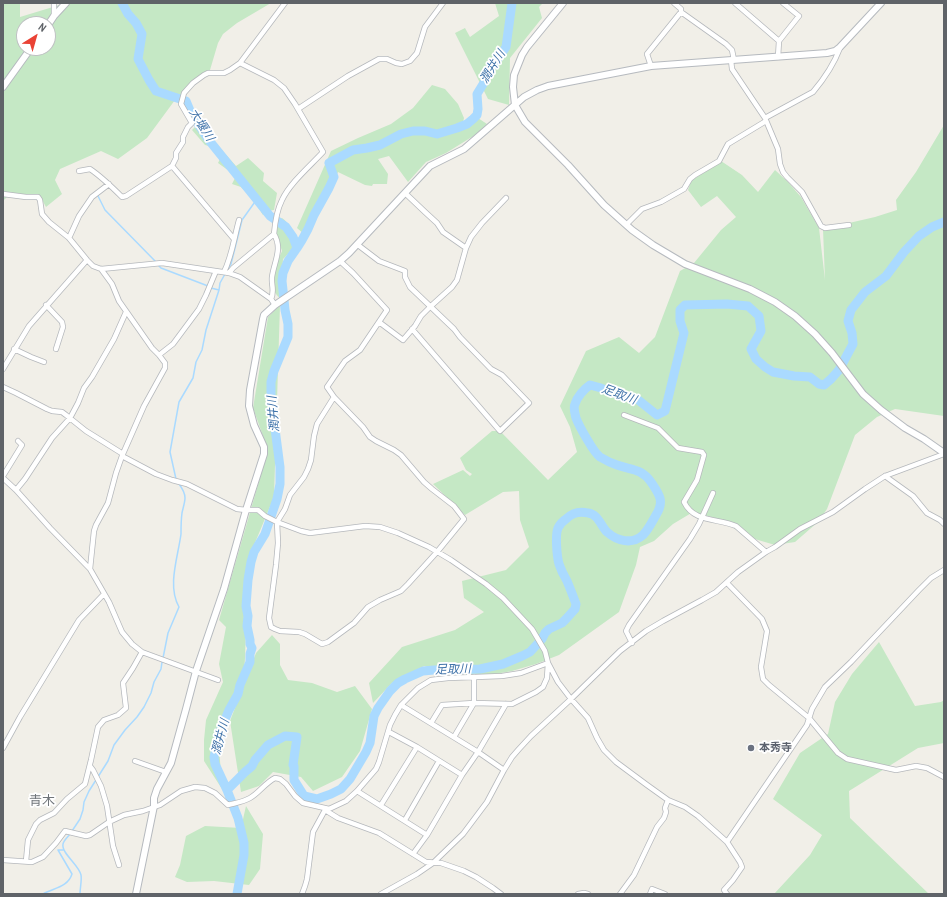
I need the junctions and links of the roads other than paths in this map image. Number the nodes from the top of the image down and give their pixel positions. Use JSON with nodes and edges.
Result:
{"nodes":[{"id":1,"x":54,"y":3,"type":"edge"},
{"id":2,"x":66,"y":3,"type":"edge"},
{"id":3,"x":285,"y":3,"type":"edge"},
{"id":4,"x":443,"y":3,"type":"edge"},
{"id":5,"x":563,"y":3,"type":"edge"},
{"id":6,"x":674,"y":3,"type":"edge"},
{"id":7,"x":736,"y":3,"type":"edge"},
{"id":8,"x":783,"y":3,"type":"edge"},
{"id":9,"x":881,"y":3,"type":"edge"},
{"id":10,"x":681,"y":12,"type":"junction"},
{"id":11,"x":54,"y":16,"type":"joint"},
{"id":12,"x":778,"y":41,"type":"junction"},
{"id":13,"x":840,"y":47,"type":"junction"},
{"id":14,"x":26,"y":56,"type":"edge"},
{"id":15,"x":778,"y":57,"type":"junction"},
{"id":16,"x":733,"y":60,"type":"junction"},
{"id":17,"x":240,"y":63,"type":"junction"},
{"id":18,"x":652,"y":66,"type":"junction"},
{"id":19,"x":3,"y":87,"type":"edge"},
{"id":20,"x":515,"y":105,"type":"junction"},
{"id":21,"x":298,"y":109,"type":"junction"},
{"id":22,"x":766,"y":120,"type":"junction"},
{"id":23,"x":172,"y":166,"type":"junction"},
{"id":24,"x":78,"y":171,"type":"dead end"},
{"id":25,"x":109,"y":184,"type":"junction"},
{"id":26,"x":405,"y":192,"type":"junction"},
{"id":27,"x":3,"y":194,"type":"edge"},
{"id":28,"x":506,"y":198,"type":"dead end"},
{"id":29,"x":239,"y":220,"type":"dead end"},
{"id":30,"x":627,"y":224,"type":"junction"},
{"id":31,"x":849,"y":225,"type":"dead end"},
{"id":32,"x":274,"y":234,"type":"junction"},
{"id":33,"x":69,"y":238,"type":"junction"},
{"id":34,"x":234,"y":239,"type":"junction"},
{"id":35,"x":358,"y":245,"type":"junction"},
{"id":36,"x":466,"y":248,"type":"junction"},
{"id":37,"x":87,"y":260,"type":"junction"},
{"id":38,"x":340,"y":261,"type":"junction"},
{"id":39,"x":101,"y":269,"type":"junction"},
{"id":40,"x":216,"y":271,"type":"junction"},
{"id":41,"x":227,"y":273,"type":"junction"},
{"id":42,"x":271,"y":299,"type":"junction"},
{"id":43,"x":277,"y":304,"type":"junction"},
{"id":44,"x":46,"y":306,"type":"junction"},
{"id":45,"x":431,"y":306,"type":"junction"},
{"id":46,"x":126,"y":312,"type":"junction"},
{"id":47,"x":379,"y":322,"type":"junction"},
{"id":48,"x":412,"y":329,"type":"junction"},
{"id":49,"x":14,"y":349,"type":"junction"},
{"id":50,"x":56,"y":349,"type":"dead end"},
{"id":51,"x":160,"y":355,"type":"junction"},
{"id":52,"x":44,"y":362,"type":"dead end"},
{"id":53,"x":3,"y":369,"type":"edge"},
{"id":54,"x":3,"y":387,"type":"edge"},
{"id":55,"x":334,"y":397,"type":"junction"},
{"id":56,"x":624,"y":415,"type":"dead end"},
{"id":57,"x":70,"y":418,"type":"junction"},
{"id":58,"x":18,"y":441,"type":"dead end"},
{"id":59,"x":944,"y":453,"type":"edge"},
{"id":60,"x":123,"y":455,"type":"junction"},
{"id":61,"x":885,"y":476,"type":"junction"},
{"id":62,"x":3,"y":477,"type":"edge"},
{"id":63,"x":16,"y":490,"type":"junction"},
{"id":64,"x":713,"y":493,"type":"dead end"},
{"id":65,"x":246,"y":510,"type":"junction"},
{"id":66,"x":702,"y":518,"type":"junction"},
{"id":67,"x":276,"y":522,"type":"junction"},
{"id":68,"x":944,"y":524,"type":"edge"},
{"id":69,"x":437,"y":552,"type":"junction"},
{"id":70,"x":766,"y":552,"type":"junction"},
{"id":71,"x":90,"y":569,"type":"junction"},
{"id":72,"x":944,"y":570,"type":"edge"},
{"id":73,"x":727,"y":583,"type":"junction"},
{"id":74,"x":104,"y":594,"type":"junction"},
{"id":75,"x":632,"y":643,"type":"junction"},
{"id":76,"x":142,"y":652,"type":"junction"},
{"id":77,"x":548,"y":663,"type":"junction"},
{"id":78,"x":196,"y":671,"type":"junction"},
{"id":79,"x":474,"y":677,"type":"junction"},
{"id":80,"x":218,"y":680,"type":"dead end"},
{"id":81,"x":571,"y":699,"type":"junction"},
{"id":82,"x":474,"y":704,"type":"junction"},
{"id":83,"x":506,"y":704,"type":"junction"},
{"id":84,"x":402,"y":705,"type":"junction"},
{"id":85,"x":809,"y":718,"type":"junction"},
{"id":86,"x":430,"y":724,"type":"junction"},
{"id":87,"x":389,"y":732,"type":"junction"},
{"id":88,"x":454,"y":737,"type":"junction"},
{"id":89,"x":3,"y":748,"type":"edge"},
{"id":90,"x":417,"y":748,"type":"junction"},
{"id":91,"x":478,"y":752,"type":"junction"},
{"id":92,"x":135,"y":761,"type":"dead end"},
{"id":93,"x":439,"y":761,"type":"junction"},
{"id":94,"x":90,"y":766,"type":"junction"},
{"id":95,"x":504,"y":770,"type":"junction"},
{"id":96,"x":166,"y":772,"type":"junction"},
{"id":97,"x":462,"y":775,"type":"junction"},
{"id":98,"x":944,"y":777,"type":"edge"},
{"id":99,"x":357,"y":791,"type":"junction"},
{"id":100,"x":668,"y":800,"type":"junction"},
{"id":101,"x":381,"y":805,"type":"junction"},
{"id":102,"x":154,"y":806,"type":"junction"},
{"id":103,"x":327,"y":809,"type":"junction"},
{"id":104,"x":404,"y":820,"type":"junction"},
{"id":105,"x":110,"y":822,"type":"junction"},
{"id":106,"x":427,"y":835,"type":"junction"},
{"id":107,"x":727,"y":842,"type":"junction"},
{"id":108,"x":413,"y":854,"type":"junction"},
{"id":109,"x":3,"y":860,"type":"edge"},
{"id":110,"x":26,"y":861,"type":"junction"},
{"id":111,"x":433,"y":863,"type":"junction"},
{"id":112,"x":119,"y":865,"type":"dead end"},
{"id":113,"x":136,"y":894,"type":"edge"},
{"id":114,"x":302,"y":894,"type":"edge"},
{"id":115,"x":382,"y":894,"type":"edge"},
{"id":116,"x":501,"y":894,"type":"edge"},
{"id":117,"x":578,"y":894,"type":"edge"},
{"id":118,"x":588,"y":894,"type":"edge"},
{"id":119,"x":620,"y":894,"type":"edge"},
{"id":120,"x":650,"y":894,"type":"edge"},
{"id":121,"x":665,"y":894,"type":"edge"},
{"id":122,"x":727,"y":894,"type":"edge"}],
"edges":[{"from":1,"to":11,"type":"street"},
{"from":2,"to":11,"type":"street"},
{"from":3,"to":17,"type":"street"},
{"from":4,"to":21,"type":"street"},
{"from":5,"to":20,"type":"street"},
{"from":6,"to":10,"type":"street"},
{"from":7,"to":12,"type":"street"},
{"from":8,"to":12,"type":"street"},
{"from":9,"to":13,"type":"street"},
{"from":10,"to":16,"type":"street"},
{"from":10,"to":18,"type":"street"},
{"from":12,"to":15,"type":"street"},
{"from":13,"to":15,"type":"street"},
{"from":13,"to":22,"type":"street"},
{"from":14,"to":19,"type":"street"},
{"from":15,"to":16,"type":"street"},
{"from":16,"to":18,"type":"street"},
{"from":16,"to":22,"type":"street"},
{"from":17,"to":21,"type":"street"},
{"from":17,"to":23,"type":"street"},
{"from":18,"to":20,"type":"street"},
{"from":20,"to":26,"type":"street"},
{"from":20,"to":30,"type":"street"},
{"from":21,"to":32,"type":"street"},
{"from":22,"to":30,"type":"street"},
{"from":22,"to":31,"type":"street"},
{"from":23,"to":25,"type":"street"},
{"from":23,"to":34,"type":"street"},
{"from":24,"to":25,"type":"street"},
{"from":25,"to":33,"type":"street"},
{"from":26,"to":35,"type":"street"},
{"from":26,"to":36,"type":"street"},
{"from":27,"to":33,"type":"street"},
{"from":28,"to":36,"type":"street"},
{"from":29,"to":34,"type":"street"},
{"from":30,"to":59,"type":"street"},
{"from":32,"to":41,"type":"street"},
{"from":32,"to":42,"type":"street"},
{"from":33,"to":37,"type":"street"},
{"from":34,"to":41,"type":"street"},
{"from":35,"to":38,"type":"street"},
{"from":35,"to":45,"type":"street"},
{"from":36,"to":45,"type":"street"},
{"from":37,"to":39,"type":"street"},
{"from":37,"to":44,"type":"street"},
{"from":38,"to":43,"type":"street"},
{"from":38,"to":47,"type":"street"},
{"from":39,"to":40,"type":"street"},
{"from":39,"to":46,"type":"street"},
{"from":40,"to":41,"type":"street"},
{"from":40,"to":51,"type":"street"},
{"from":41,"to":42,"type":"street"},
{"from":42,"to":43,"type":"street"},
{"from":43,"to":65,"type":"street"},
{"from":44,"to":49,"type":"street"},
{"from":44,"to":50,"type":"street"},
{"from":45,"to":48,"type":"street"},
{"from":45,"to":48,"type":"street"},
{"from":46,"to":51,"type":"street"},
{"from":46,"to":57,"type":"street"},
{"from":47,"to":48,"type":"street"},
{"from":47,"to":55,"type":"street"},
{"from":49,"to":52,"type":"street"},
{"from":49,"to":53,"type":"street"},
{"from":51,"to":60,"type":"street"},
{"from":54,"to":57,"type":"street"},
{"from":55,"to":67,"type":"street"},
{"from":55,"to":69,"type":"street"},
{"from":56,"to":66,"type":"street"},
{"from":57,"to":60,"type":"street"},
{"from":57,"to":63,"type":"street"},
{"from":58,"to":62,"type":"street"},
{"from":59,"to":61,"type":"street"},
{"from":60,"to":65,"type":"street"},
{"from":60,"to":71,"type":"street"},
{"from":61,"to":68,"type":"street"},
{"from":61,"to":70,"type":"street"},
{"from":62,"to":63,"type":"street"},
{"from":63,"to":71,"type":"street"},
{"from":64,"to":66,"type":"street"},
{"from":65,"to":67,"type":"street"},
{"from":65,"to":78,"type":"street"},
{"from":66,"to":70,"type":"street"},
{"from":66,"to":75,"type":"street"},
{"from":67,"to":69,"type":"street"},
{"from":67,"to":69,"type":"street"},
{"from":69,"to":77,"type":"street"},
{"from":70,"to":73,"type":"street"},
{"from":71,"to":74,"type":"street"},
{"from":72,"to":85,"type":"street"},
{"from":73,"to":75,"type":"street"},
{"from":73,"to":85,"type":"street"},
{"from":74,"to":76,"type":"street"},
{"from":74,"to":89,"type":"street"},
{"from":75,"to":81,"type":"street"},
{"from":76,"to":78,"type":"street"},
{"from":76,"to":94,"type":"street"},
{"from":77,"to":79,"type":"street"},
{"from":77,"to":81,"type":"street"},
{"from":77,"to":83,"type":"street"},
{"from":78,"to":80,"type":"street"},
{"from":78,"to":96,"type":"street"},
{"from":79,"to":82,"type":"street"},
{"from":79,"to":84,"type":"street"},
{"from":81,"to":95,"type":"street"},
{"from":81,"to":100,"type":"street"},
{"from":82,"to":83,"type":"street"},
{"from":82,"to":86,"type":"street"},
{"from":82,"to":88,"type":"street"},
{"from":83,"to":91,"type":"street"},
{"from":84,"to":86,"type":"street"},
{"from":84,"to":87,"type":"street"},
{"from":85,"to":98,"type":"street"},
{"from":85,"to":107,"type":"street"},
{"from":86,"to":88,"type":"street"},
{"from":87,"to":90,"type":"street"},
{"from":87,"to":99,"type":"street"},
{"from":88,"to":91,"type":"street"},
{"from":90,"to":93,"type":"street"},
{"from":90,"to":101,"type":"street"},
{"from":91,"to":95,"type":"street"},
{"from":91,"to":97,"type":"street"},
{"from":92,"to":96,"type":"street"},
{"from":93,"to":97,"type":"street"},
{"from":93,"to":104,"type":"street"},
{"from":94,"to":105,"type":"street"},
{"from":94,"to":110,"type":"street"},
{"from":95,"to":111,"type":"street"},
{"from":96,"to":102,"type":"street"},
{"from":97,"to":106,"type":"street"},
{"from":99,"to":101,"type":"street"},
{"from":99,"to":103,"type":"street"},
{"from":100,"to":107,"type":"street"},
{"from":100,"to":119,"type":"street"},
{"from":101,"to":104,"type":"street"},
{"from":102,"to":103,"type":"street"},
{"from":102,"to":105,"type":"street"},
{"from":102,"to":113,"type":"street"},
{"from":103,"to":108,"type":"street"},
{"from":103,"to":114,"type":"street"},
{"from":104,"to":106,"type":"street"},
{"from":105,"to":110,"type":"street"},
{"from":105,"to":112,"type":"street"},
{"from":106,"to":108,"type":"street"},
{"from":107,"to":122,"type":"street"},
{"from":108,"to":111,"type":"street"},
{"from":109,"to":110,"type":"street"},
{"from":111,"to":115,"type":"street"},
{"from":111,"to":116,"type":"street"},
{"from":117,"to":118,"type":"street"},
{"from":120,"to":121,"type":"street"}]}
